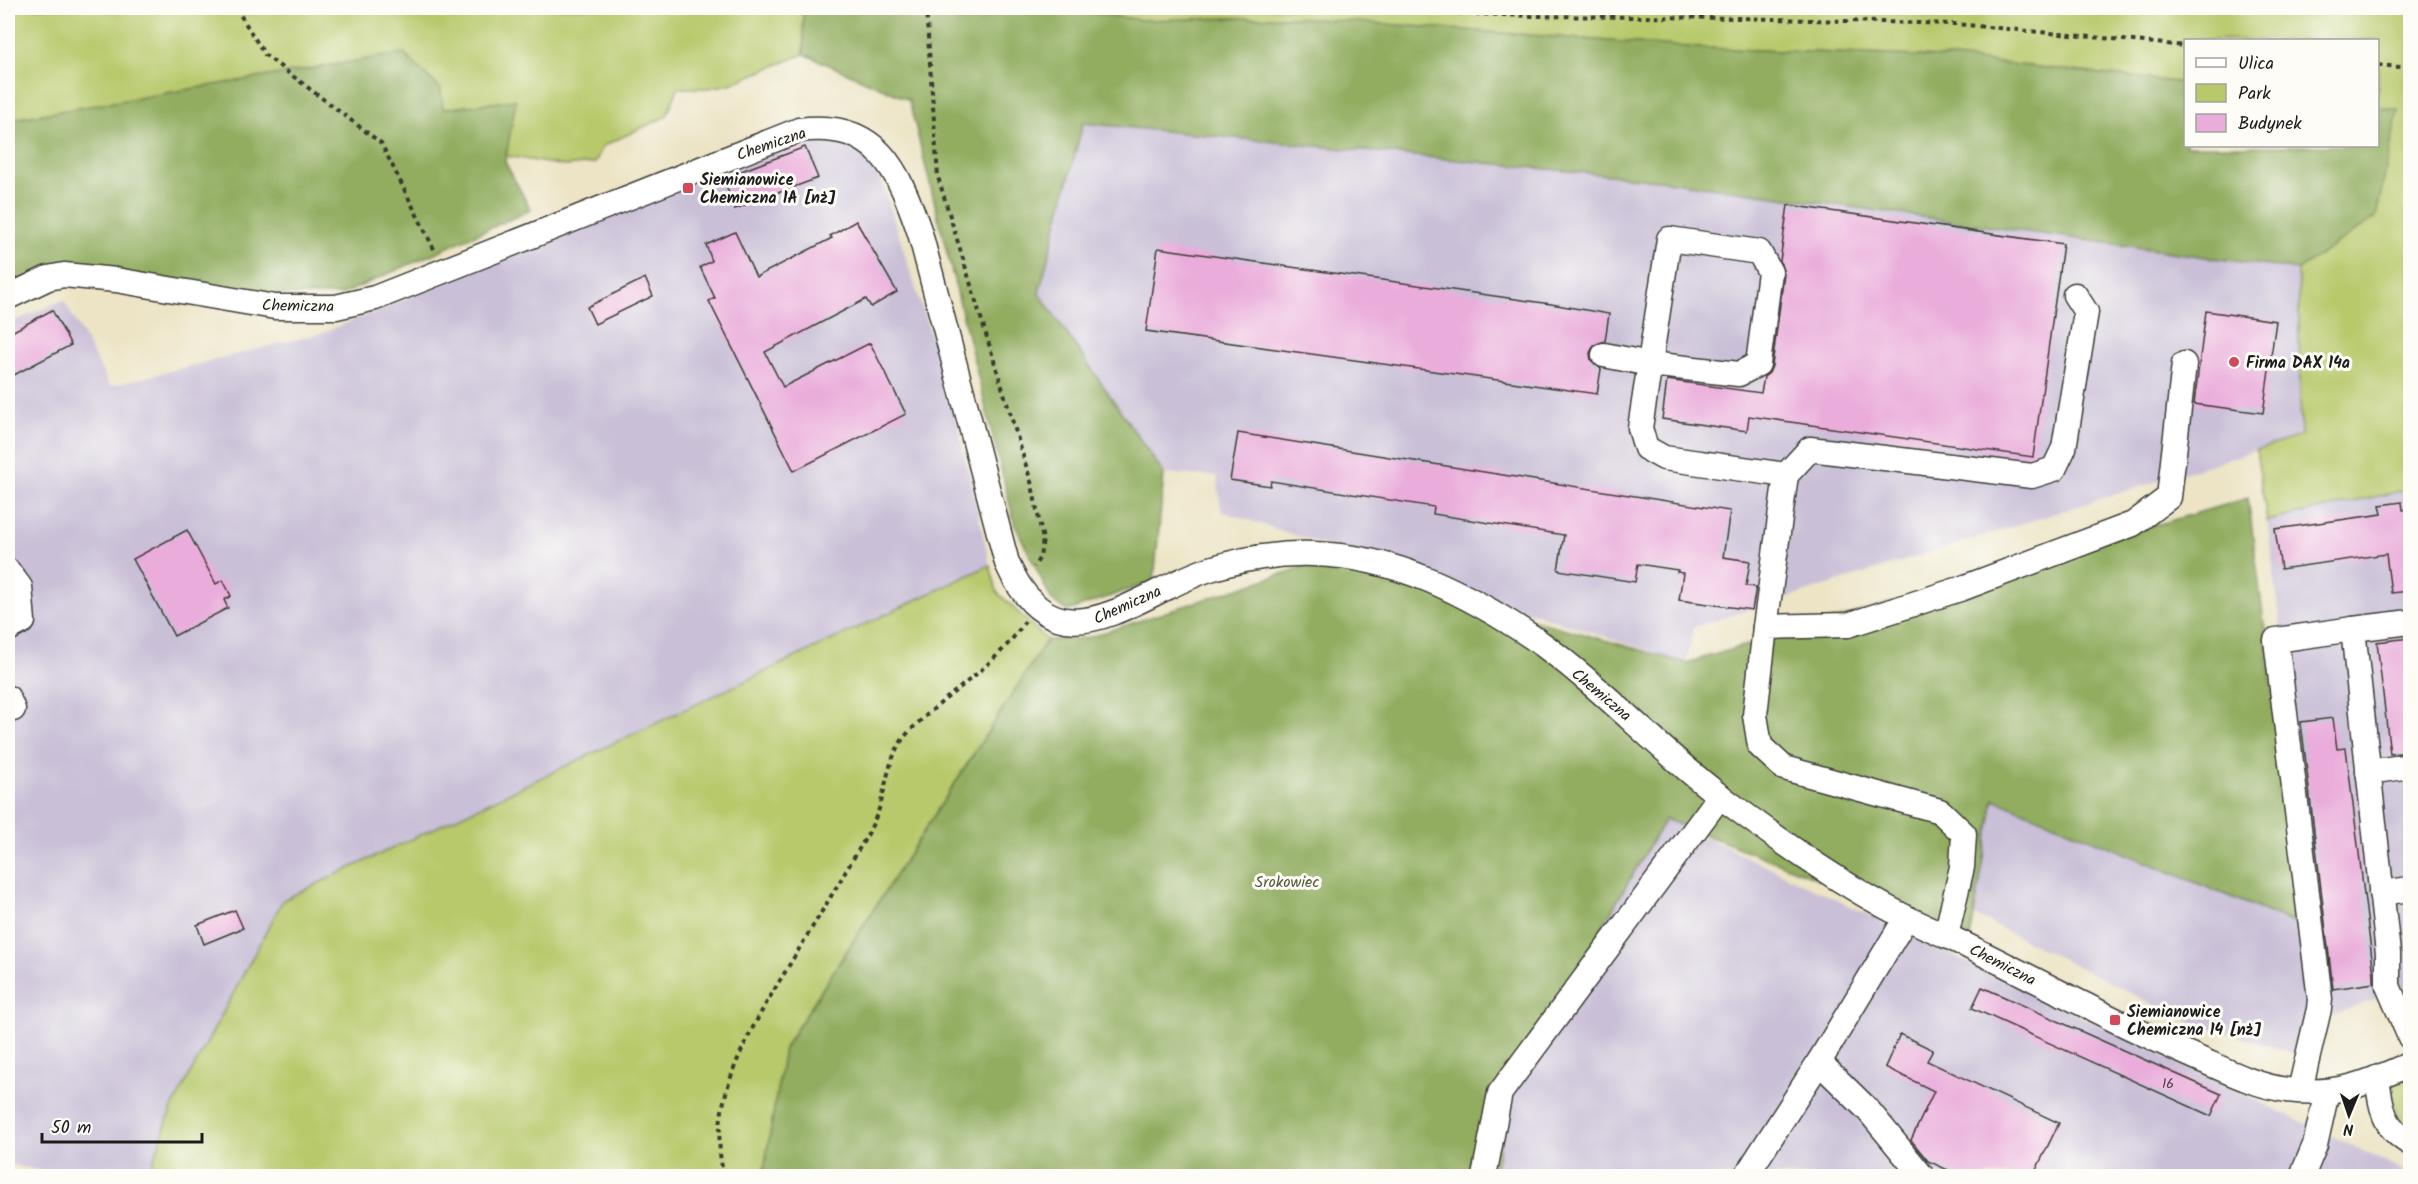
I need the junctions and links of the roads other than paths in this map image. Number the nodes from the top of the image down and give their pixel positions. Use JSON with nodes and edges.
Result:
{"nodes":[{"id":1,"x":2075,"y":295,"type":"dead end"},
{"id":2,"x":8,"y":297,"type":"edge"},
{"id":3,"x":1604,"y":355,"type":"dead end"},
{"id":4,"x":1650,"y":364,"type":"junction"},
{"id":5,"x":2184,"y":364,"type":"dead end"},
{"id":6,"x":1786,"y":476,"type":"junction"},
{"id":7,"x":8,"y":571,"type":"edge"},
{"id":8,"x":2410,"y":622,"type":"edge"},
{"id":9,"x":1765,"y":627,"type":"junction"},
{"id":10,"x":8,"y":629,"type":"edge"},
{"id":11,"x":2353,"y":629,"type":"junction"},
{"id":12,"x":2410,"y":766,"type":"edge"},
{"id":13,"x":2368,"y":772,"type":"junction"},
{"id":14,"x":1720,"y":796,"type":"junction"},
{"id":15,"x":2410,"y":889,"type":"edge"},
{"id":16,"x":2381,"y":893,"type":"junction"},
{"id":17,"x":1906,"y":918,"type":"junction"},
{"id":18,"x":1946,"y":936,"type":"junction"},
{"id":19,"x":2410,"y":1037,"type":"edge"},
{"id":20,"x":1819,"y":1062,"type":"junction"},
{"id":21,"x":2410,"y":1064,"type":"edge"},
{"id":22,"x":2378,"y":1078,"type":"junction"},
{"id":23,"x":2300,"y":1090,"type":"junction"},
{"id":24,"x":2327,"y":1092,"type":"junction"},
{"id":25,"x":2410,"y":1143,"type":"edge"},
{"id":26,"x":1484,"y":1176,"type":"edge"},
{"id":27,"x":1746,"y":1176,"type":"edge"},
{"id":28,"x":1922,"y":1176,"type":"edge"},
{"id":29,"x":2302,"y":1176,"type":"edge"}],
"edges":[{"from":1,"to":6,"type":"street"},
{"from":2,"to":14,"type":"street","name":"Chemiczna"},
{"from":3,"to":4,"type":"street"},
{"from":4,"to":4,"type":"street"},
{"from":4,"to":6,"type":"street"},
{"from":5,"to":9,"type":"street"},
{"from":6,"to":9,"type":"street"},
{"from":7,"to":10,"type":"street"},
{"from":8,"to":11,"type":"street"},
{"from":9,"to":18,"type":"street"},
{"from":11,"to":13,"type":"street"},
{"from":11,"to":23,"type":"street"},
{"from":12,"to":13,"type":"street"},
{"from":13,"to":16,"type":"street"},
{"from":14,"to":17,"type":"street","name":"Chemiczna"},
{"from":14,"to":26,"type":"street"},
{"from":15,"to":16,"type":"street"},
{"from":16,"to":19,"type":"street"},
{"from":17,"to":18,"type":"street","name":"Chemiczna"},
{"from":17,"to":20,"type":"street"},
{"from":18,"to":23,"type":"street","name":"Chemiczna"},
{"from":20,"to":27,"type":"street"},
{"from":20,"to":28,"type":"street"},
{"from":21,"to":22,"type":"street","name":"Chemiczna"},
{"from":22,"to":24,"type":"street","name":"Chemiczna"},
{"from":22,"to":25,"type":"street"},
{"from":23,"to":24,"type":"street","name":"Chemiczna"},
{"from":24,"to":29,"type":"street"}]}
